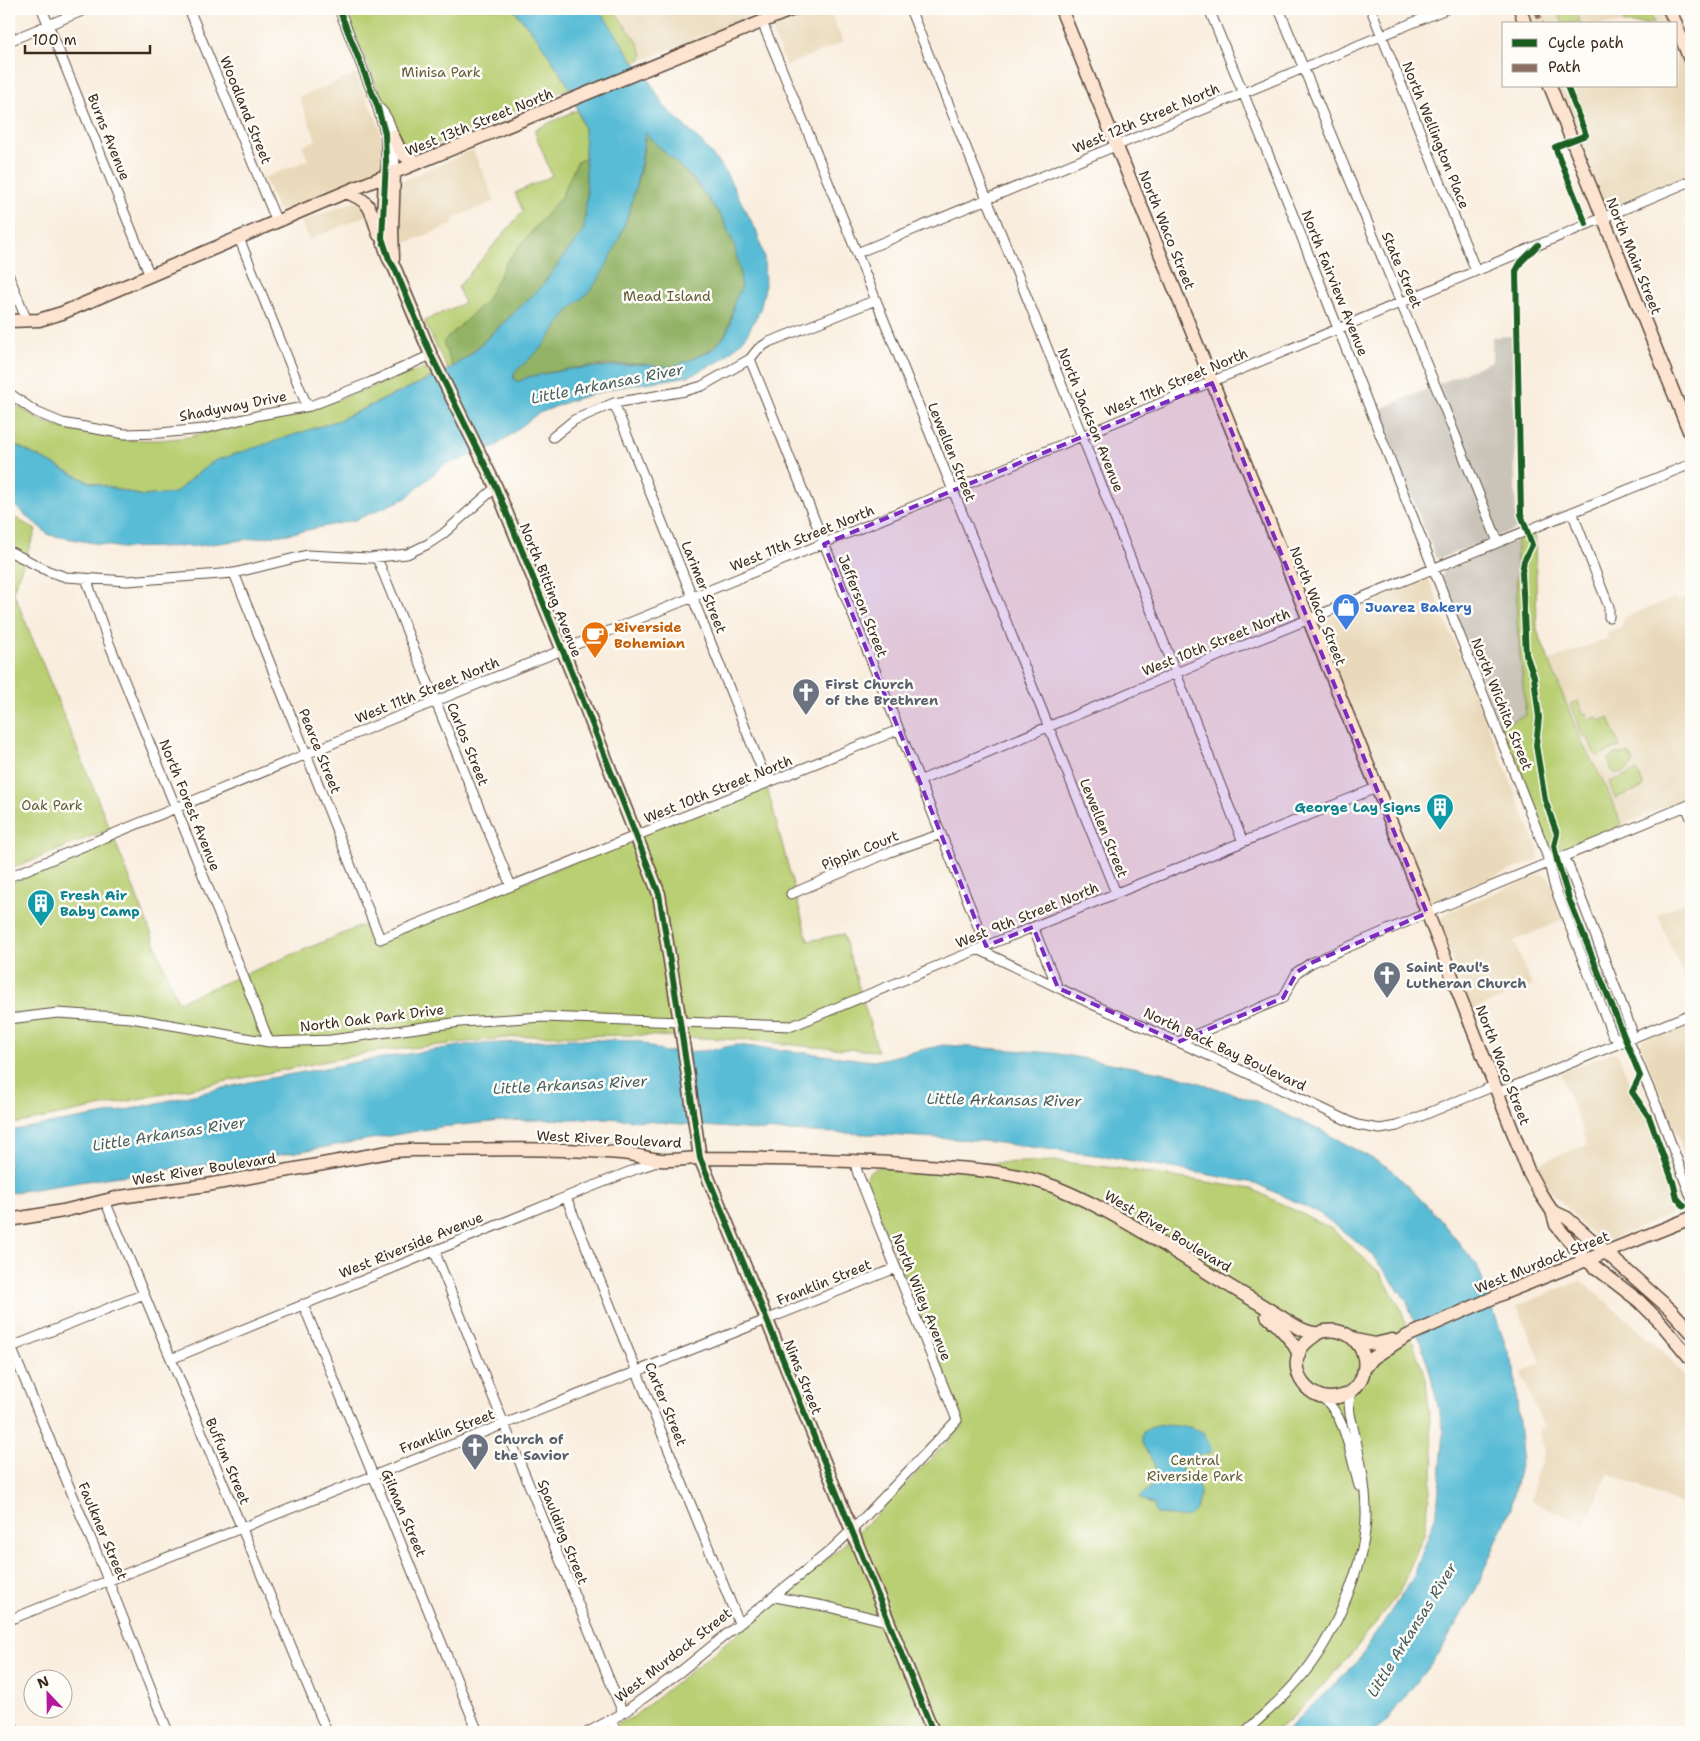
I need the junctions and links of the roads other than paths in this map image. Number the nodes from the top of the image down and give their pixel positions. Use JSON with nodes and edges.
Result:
{"nodes":[{"id":1,"x":42,"y":9,"type":"edge"},
{"id":2,"x":87,"y":9,"type":"edge"},
{"id":3,"x":189,"y":9,"type":"edge"},
{"id":4,"x":339,"y":9,"type":"edge"},
{"id":5,"x":792,"y":9,"type":"edge"},
{"id":6,"x":910,"y":9,"type":"edge"},
{"id":7,"x":1061,"y":9,"type":"edge"},
{"id":8,"x":1209,"y":9,"type":"edge"},
{"id":9,"x":1280,"y":9,"type":"edge"},
{"id":10,"x":1371,"y":9,"type":"edge"},
{"id":11,"x":1446,"y":9,"type":"edge"},
{"id":12,"x":1520,"y":9,"type":"edge"},
{"id":13,"x":1670,"y":9,"type":"edge"},
{"id":14,"x":762,"y":22,"type":"junction"},
{"id":15,"x":1524,"y":22,"type":"edge"},
{"id":16,"x":1675,"y":22,"type":"edge"},
{"id":17,"x":49,"y":24,"type":"junction"},
{"id":18,"x":1678,"y":30,"type":"edge"},
{"id":19,"x":1382,"y":35,"type":"junction"},
{"id":20,"x":9,"y":41,"type":"edge"},
{"id":21,"x":1691,"y":62,"type":"edge"},
{"id":22,"x":1303,"y":68,"type":"junction"},
{"id":23,"x":1551,"y":88,"type":"edge"},
{"id":24,"x":1243,"y":92,"type":"junction"},
{"id":25,"x":377,"y":105,"type":"junction"},
{"id":26,"x":393,"y":136,"type":"junction"},
{"id":27,"x":1116,"y":145,"type":"junction"},
{"id":28,"x":420,"y":162,"type":"junction"},
{"id":29,"x":389,"y":175,"type":"junction"},
{"id":30,"x":1691,"y":181,"type":"edge"},
{"id":31,"x":346,"y":192,"type":"junction"},
{"id":32,"x":987,"y":199,"type":"junction"},
{"id":33,"x":1603,"y":217,"type":"junction"},
{"id":34,"x":276,"y":222,"type":"junction"},
{"id":35,"x":239,"y":238,"type":"junction"},
{"id":36,"x":384,"y":248,"type":"junction"},
{"id":37,"x":857,"y":253,"type":"junction"},
{"id":38,"x":395,"y":269,"type":"junction"},
{"id":39,"x":1476,"y":271,"type":"junction"},
{"id":40,"x":9,"y":276,"type":"edge"},
{"id":41,"x":150,"y":276,"type":"junction"},
{"id":42,"x":876,"y":300,"type":"junction"},
{"id":43,"x":1401,"y":303,"type":"junction"},
{"id":44,"x":9,"y":321,"type":"edge"},
{"id":45,"x":27,"y":321,"type":"junction"},
{"id":46,"x":1339,"y":330,"type":"junction"},
{"id":47,"x":431,"y":355,"type":"junction"},
{"id":48,"x":750,"y":359,"type":"junction"},
{"id":49,"x":1212,"y":383,"type":"junction"},
{"id":50,"x":9,"y":393,"type":"edge"},
{"id":51,"x":614,"y":402,"type":"junction"},
{"id":52,"x":307,"y":406,"type":"junction"},
{"id":53,"x":1082,"y":436,"type":"junction"},
{"id":54,"x":1691,"y":436,"type":"edge"},
{"id":55,"x":553,"y":437,"type":"dead end"},
{"id":56,"x":1691,"y":464,"type":"edge"},
{"id":57,"x":496,"y":487,"type":"junction"},
{"id":58,"x":953,"y":490,"type":"junction"},
{"id":59,"x":1572,"y":512,"type":"junction"},
{"id":60,"x":1498,"y":542,"type":"junction"},
{"id":61,"x":824,"y":544,"type":"junction"},
{"id":62,"x":9,"y":551,"type":"edge"},
{"id":63,"x":377,"y":558,"type":"junction"},
{"id":64,"x":1433,"y":568,"type":"junction"},
{"id":65,"x":234,"y":573,"type":"junction"},
{"id":66,"x":86,"y":578,"type":"junction"},
{"id":67,"x":693,"y":598,"type":"junction"},
{"id":68,"x":1609,"y":617,"type":"dead end"},
{"id":69,"x":1308,"y":619,"type":"junction"},
{"id":70,"x":562,"y":650,"type":"junction"},
{"id":71,"x":1176,"y":673,"type":"junction"},
{"id":72,"x":436,"y":701,"type":"junction"},
{"id":73,"x":1049,"y":727,"type":"junction"},
{"id":74,"x":898,"y":730,"type":"junction"},
{"id":75,"x":307,"y":754,"type":"junction"},
{"id":76,"x":919,"y":781,"type":"junction"},
{"id":77,"x":767,"y":782,"type":"junction"},
{"id":78,"x":1376,"y":788,"type":"junction"},
{"id":79,"x":1689,"y":805,"type":"edge"},
{"id":80,"x":176,"y":808,"type":"junction"},
{"id":81,"x":1691,"y":818,"type":"edge"},
{"id":82,"x":941,"y":834,"type":"junction"},
{"id":83,"x":636,"y":836,"type":"junction"},
{"id":84,"x":1243,"y":842,"type":"junction"},
{"id":85,"x":1562,"y":858,"type":"junction"},
{"id":86,"x":1550,"y":862,"type":"junction"},
{"id":87,"x":9,"y":877,"type":"edge"},
{"id":88,"x":511,"y":886,"type":"junction"},
{"id":89,"x":1116,"y":893,"type":"junction"},
{"id":90,"x":791,"y":894,"type":"dead end"},
{"id":91,"x":1427,"y":913,"type":"junction"},
{"id":92,"x":1033,"y":927,"type":"junction"},
{"id":93,"x":380,"y":939,"type":"joint"},
{"id":94,"x":982,"y":947,"type":"junction"},
{"id":95,"x":1058,"y":988,"type":"junction"},
{"id":96,"x":1691,"y":1014,"type":"edge"},
{"id":97,"x":9,"y":1019,"type":"edge"},
{"id":98,"x":680,"y":1022,"type":"junction"},
{"id":99,"x":1626,"y":1040,"type":"junction"},
{"id":100,"x":269,"y":1042,"type":"junction"},
{"id":101,"x":1178,"y":1042,"type":"junction"},
{"id":102,"x":1496,"y":1089,"type":"junction"},
{"id":103,"x":700,"y":1158,"type":"junction"},
{"id":104,"x":663,"y":1160,"type":"junction"},
{"id":105,"x":854,"y":1160,"type":"junction"},
{"id":106,"x":566,"y":1196,"type":"junction"},
{"id":107,"x":1691,"y":1196,"type":"edge"},
{"id":108,"x":105,"y":1200,"type":"junction"},
{"id":109,"x":1552,"y":1211,"type":"junction"},
{"id":110,"x":1691,"y":1218,"type":"edge"},
{"id":111,"x":9,"y":1220,"type":"edge"},
{"id":112,"x":434,"y":1250,"type":"junction"},
{"id":113,"x":1605,"y":1252,"type":"junction"},
{"id":114,"x":1586,"y":1260,"type":"junction"},
{"id":115,"x":896,"y":1268,"type":"junction"},
{"id":116,"x":144,"y":1294,"type":"junction"},
{"id":117,"x":1242,"y":1294,"type":"junction"},
{"id":118,"x":302,"y":1304,"type":"junction"},
{"id":119,"x":767,"y":1320,"type":"junction"},
{"id":120,"x":1691,"y":1332,"type":"edge"},
{"id":121,"x":1317,"y":1334,"type":"junction"},
{"id":122,"x":1405,"y":1337,"type":"junction"},
{"id":123,"x":1355,"y":1340,"type":"junction"},
{"id":124,"x":10,"y":1346,"type":"edge"},
{"id":125,"x":1298,"y":1354,"type":"junction"},
{"id":126,"x":171,"y":1359,"type":"junction"},
{"id":127,"x":1691,"y":1360,"type":"edge"},
{"id":128,"x":1365,"y":1368,"type":"junction"},
{"id":129,"x":638,"y":1372,"type":"junction"},
{"id":130,"x":1351,"y":1392,"type":"junction"},
{"id":131,"x":1323,"y":1398,"type":"junction"},
{"id":132,"x":957,"y":1420,"type":"joint"},
{"id":133,"x":504,"y":1424,"type":"junction"},
{"id":134,"x":373,"y":1475,"type":"junction"},
{"id":135,"x":1366,"y":1512,"type":"junction"},
{"id":136,"x":241,"y":1527,"type":"junction"},
{"id":137,"x":852,"y":1531,"type":"junction"},
{"id":138,"x":108,"y":1580,"type":"junction"},
{"id":139,"x":775,"y":1596,"type":"junction"},
{"id":140,"x":9,"y":1620,"type":"edge"},
{"id":141,"x":890,"y":1622,"type":"junction"},
{"id":142,"x":740,"y":1623,"type":"junction"},
{"id":143,"x":623,"y":1713,"type":"junction"},
{"id":144,"x":9,"y":1717,"type":"edge"},
{"id":145,"x":611,"y":1720,"type":"junction"},
{"id":146,"x":15,"y":1732,"type":"edge"},
{"id":147,"x":168,"y":1732,"type":"edge"},
{"id":148,"x":327,"y":1732,"type":"edge"},
{"id":149,"x":478,"y":1732,"type":"edge"},
{"id":150,"x":588,"y":1732,"type":"edge"},
{"id":151,"x":616,"y":1732,"type":"edge"},
{"id":152,"x":934,"y":1732,"type":"edge"},
{"id":153,"x":1245,"y":1732,"type":"edge"}],
"edges":[{"from":1,"to":17,"type":"street","name":"Burns Avenue"},
{"from":2,"to":17,"type":"street"},
{"from":3,"to":34,"type":"street","name":"Woodland Street"},
{"from":4,"to":25,"type":"street"},
{"from":5,"to":14,"type":"street","name":"West 13th Street North"},
{"from":6,"to":32,"type":"street","name":"North Jackson Avenue"},
{"from":7,"to":27,"type":"street","name":"North Waco Street"},
{"from":8,"to":24,"type":"street","name":"North Fairview Avenue"},
{"from":9,"to":22,"type":"street","name":"State Street"},
{"from":10,"to":19,"type":"street","name":"North Wellington Place"},
{"from":11,"to":19,"type":"street","name":"West 12th Street North"},
{"from":12,"to":15,"type":"street"},
{"from":13,"to":16,"type":"street"},
{"from":14,"to":28,"type":"street","name":"West 13th Street North"},
{"from":14,"to":37,"type":"street","name":"Lewellen Street"},
{"from":17,"to":20,"type":"street"},
{"from":17,"to":41,"type":"street","name":"Burns Avenue"},
{"from":18,"to":21,"type":"street"},
{"from":19,"to":22,"type":"street","name":"West 12th Street North"},
{"from":19,"to":39,"type":"street","name":"North Wellington Place"},
{"from":22,"to":24,"type":"street","name":"West 12th Street North"},
{"from":22,"to":43,"type":"street","name":"State Street"},
{"from":23,"to":33,"type":"street","name":"North Main Street"},
{"from":24,"to":27,"type":"street","name":"West 12th Street North"},
{"from":24,"to":46,"type":"street","name":"North Fairview Avenue"},
{"from":25,"to":26,"type":"street"},
{"from":25,"to":29,"type":"street"},
{"from":26,"to":28,"type":"street"},
{"from":26,"to":29,"type":"street"},
{"from":27,"to":32,"type":"street","name":"West 12th Street North"},
{"from":27,"to":49,"type":"street","name":"North Waco Street"},
{"from":28,"to":29,"type":"street","name":"West 13th Street North"},
{"from":29,"to":31,"type":"street","name":"West 13th Street North"},
{"from":29,"to":36,"type":"street","name":"North Bitting Avenue"},
{"from":29,"to":38,"type":"street","name":"North Bitting Avenue"},
{"from":30,"to":33,"type":"street","name":"West 11th Street North"},
{"from":31,"to":34,"type":"street","name":"West 13th Street North"},
{"from":31,"to":36,"type":"street"},
{"from":32,"to":37,"type":"street","name":"West 12th Street North"},
{"from":32,"to":53,"type":"street","name":"North Jackson Avenue"},
{"from":33,"to":39,"type":"street","name":"West 11th Street North"},
{"from":33,"to":54,"type":"street","name":"North Main Street"},
{"from":34,"to":35,"type":"street","name":"West 13th Street North"},
{"from":35,"to":41,"type":"street","name":"West 13th Street North"},
{"from":35,"to":52,"type":"street"},
{"from":36,"to":38,"type":"street","name":"North Bitting Avenue"},
{"from":37,"to":42,"type":"street","name":"Lewellen Street"},
{"from":38,"to":47,"type":"street","name":"North Bitting Avenue"},
{"from":39,"to":43,"type":"street","name":"West 11th Street North"},
{"from":40,"to":45,"type":"street"},
{"from":41,"to":45,"type":"street","name":"West 13th Street North"},
{"from":42,"to":48,"type":"street"},
{"from":42,"to":58,"type":"street","name":"Lewellen Street"},
{"from":43,"to":46,"type":"street","name":"West 11th Street North"},
{"from":43,"to":60,"type":"street","name":"State Street"},
{"from":44,"to":45,"type":"street","name":"West 13th Street North"},
{"from":46,"to":49,"type":"street","name":"West 11th Street North"},
{"from":46,"to":64,"type":"street","name":"North Fairview Avenue"},
{"from":47,"to":52,"type":"street","name":"Shadyway Drive"},
{"from":47,"to":57,"type":"street","name":"North Bitting Avenue"},
{"from":48,"to":51,"type":"street"},
{"from":48,"to":61,"type":"street","name":"Jefferson Street"},
{"from":49,"to":53,"type":"street","name":"West 11th Street North"},
{"from":49,"to":69,"type":"street","name":"North Waco Street"},
{"from":50,"to":52,"type":"street","name":"Shadyway Drive"},
{"from":51,"to":55,"type":"street"},
{"from":51,"to":67,"type":"street","name":"Larimer Street"},
{"from":53,"to":58,"type":"street","name":"West 11th Street North"},
{"from":53,"to":71,"type":"street","name":"North Jackson Avenue"},
{"from":56,"to":59,"type":"street","name":"West 10th Street North"},
{"from":57,"to":63,"type":"street"},
{"from":57,"to":70,"type":"street","name":"North Bitting Avenue"},
{"from":58,"to":61,"type":"street","name":"West 11th Street North"},
{"from":58,"to":73,"type":"street","name":"Lewellen Street"},
{"from":59,"to":60,"type":"street","name":"West 10th Street North"},
{"from":59,"to":68,"type":"street"},
{"from":60,"to":64,"type":"street","name":"West 10th Street North"},
{"from":61,"to":67,"type":"street","name":"West 11th Street North"},
{"from":61,"to":74,"type":"street","name":"Jefferson Street"},
{"from":62,"to":66,"type":"street"},
{"from":63,"to":65,"type":"street"},
{"from":63,"to":72,"type":"street","name":"Carlos Street"},
{"from":64,"to":69,"type":"street","name":"West 10th Street North"},
{"from":64,"to":86,"type":"street","name":"North Wichita Street"},
{"from":65,"to":66,"type":"street"},
{"from":65,"to":75,"type":"street","name":"Pearce Street"},
{"from":66,"to":80,"type":"street","name":"North Forest Avenue"},
{"from":67,"to":70,"type":"street","name":"West 11th Street North"},
{"from":67,"to":77,"type":"street","name":"Larimer Street"},
{"from":69,"to":71,"type":"street","name":"West 10th Street North"},
{"from":69,"to":78,"type":"street","name":"North Waco Street"},
{"from":70,"to":72,"type":"street","name":"West 11th Street North"},
{"from":70,"to":83,"type":"street","name":"North Bitting Avenue"},
{"from":71,"to":73,"type":"street","name":"West 10th Street North"},
{"from":71,"to":84,"type":"street","name":"North Jackson Avenue"},
{"from":72,"to":75,"type":"street","name":"West 11th Street North"},
{"from":72,"to":88,"type":"street","name":"Carlos Street"},
{"from":73,"to":76,"type":"street","name":"West 10th Street North"},
{"from":73,"to":89,"type":"street","name":"Lewellen Street"},
{"from":74,"to":76,"type":"street","name":"Jefferson Street"},
{"from":74,"to":77,"type":"street","name":"West 10th Street North"},
{"from":75,"to":80,"type":"street","name":"West 11th Street North"},
{"from":75,"to":93,"type":"street","name":"Pearce Street"},
{"from":76,"to":82,"type":"street","name":"Jefferson Street"},
{"from":77,"to":83,"type":"street","name":"West 10th Street North"},
{"from":78,"to":84,"type":"street","name":"West 9th Street North"},
{"from":78,"to":91,"type":"street","name":"North Waco Street"},
{"from":79,"to":81,"type":"street"},
{"from":79,"to":85,"type":"street"},
{"from":80,"to":87,"type":"street","name":"West 11th Street North"},
{"from":80,"to":100,"type":"street","name":"North Forest Avenue"},
{"from":82,"to":90,"type":"street","name":"Pippin Court"},
{"from":82,"to":94,"type":"street","name":"Jefferson Street"},
{"from":83,"to":88,"type":"street","name":"West 10th Street North"},
{"from":83,"to":98,"type":"street","name":"North Bitting Avenue"},
{"from":84,"to":89,"type":"street","name":"West 9th Street North"},
{"from":85,"to":86,"type":"street"},
{"from":85,"to":99,"type":"street","name":"North Wichita Street"},
{"from":86,"to":91,"type":"street"},
{"from":86,"to":99,"type":"street","name":"North Wichita Street"},
{"from":88,"to":93,"type":"street","name":"West 10th Street North"},
{"from":89,"to":92,"type":"street","name":"West 9th Street North"},
{"from":91,"to":101,"type":"street"},
{"from":91,"to":102,"type":"street","name":"North Waco Street"},
{"from":92,"to":94,"type":"street","name":"West 9th Street North"},
{"from":92,"to":95,"type":"street"},
{"from":94,"to":95,"type":"street","name":"North Back Bay Boulevard"},
{"from":94,"to":98,"type":"street","name":"West 9th Street North"},
{"from":95,"to":101,"type":"street","name":"North Back Bay Boulevard"},
{"from":96,"to":99,"type":"street"},
{"from":97,"to":100,"type":"street","name":"North Oak Park Drive"},
{"from":98,"to":100,"type":"street","name":"North Oak Park Drive"},
{"from":98,"to":103,"type":"street","name":"Nims Street"},
{"from":99,"to":102,"type":"street"},
{"from":99,"to":107,"type":"street","name":"North Wichita Street"},
{"from":101,"to":102,"type":"street","name":"North Back Bay Boulevard"},
{"from":102,"to":109,"type":"street","name":"North Waco Street"},
{"from":103,"to":104,"type":"street","name":"West River Boulevard"},
{"from":103,"to":105,"type":"street","name":"West River Boulevard"},
{"from":103,"to":119,"type":"street","name":"Nims Street"},
{"from":104,"to":106,"type":"street","name":"West Riverside Avenue"},
{"from":104,"to":108,"type":"street","name":"West River Boulevard"},
{"from":105,"to":115,"type":"street","name":"North Wiley Avenue"},
{"from":105,"to":117,"type":"street","name":"West River Boulevard"},
{"from":106,"to":112,"type":"street","name":"West Riverside Avenue"},
{"from":106,"to":129,"type":"street","name":"Carter Street"},
{"from":108,"to":111,"type":"street","name":"West River Boulevard"},
{"from":108,"to":116,"type":"street","name":"Buffum Street"},
{"from":109,"to":113,"type":"street","name":"North Waco Street"},
{"from":109,"to":114,"type":"street","name":"North Waco Street"},
{"from":110,"to":113,"type":"street","name":"West Murdock Street"},
{"from":112,"to":118,"type":"street","name":"West Riverside Avenue"},
{"from":112,"to":133,"type":"street","name":"Spaulding Street"},
{"from":113,"to":114,"type":"street","name":"West Murdock Street"},
{"from":113,"to":120,"type":"street","name":"North Waco Street"},
{"from":114,"to":122,"type":"street","name":"West Murdock Street"},
{"from":114,"to":127,"type":"street","name":"North Waco Street"},
{"from":115,"to":119,"type":"street","name":"Franklin Street"},
{"from":115,"to":132,"type":"street","name":"North Wiley Avenue"},
{"from":116,"to":124,"type":"street"},
{"from":116,"to":126,"type":"street","name":"Buffum Street"},
{"from":117,"to":121,"type":"street","name":"West River Boulevard"},
{"from":117,"to":125,"type":"street","name":"West River Boulevard"},
{"from":118,"to":126,"type":"street","name":"West Riverside Avenue"},
{"from":118,"to":134,"type":"street","name":"Gilman Street"},
{"from":119,"to":129,"type":"street","name":"Franklin Street"},
{"from":119,"to":137,"type":"street","name":"Nims Street"},
{"from":121,"to":123,"type":"street","name":"West Murdock Street"},
{"from":121,"to":125,"type":"street"},
{"from":122,"to":123,"type":"street","name":"West Murdock Street"},
{"from":122,"to":128,"type":"street","name":"West Murdock Street"},
{"from":123,"to":128,"type":"street"},
{"from":124,"to":138,"type":"street","name":"Faulkner Street"},
{"from":125,"to":131,"type":"street"},
{"from":126,"to":136,"type":"street","name":"Buffum Street"},
{"from":128,"to":130,"type":"street","name":"West Murdock Street"},
{"from":129,"to":133,"type":"street","name":"Franklin Street"},
{"from":129,"to":142,"type":"street","name":"Carter Street"},
{"from":130,"to":131,"type":"street"},
{"from":130,"to":135,"type":"street"},
{"from":131,"to":135,"type":"street"},
{"from":132,"to":137,"type":"street","name":"West Murdock Street"},
{"from":133,"to":134,"type":"street","name":"Franklin Street"},
{"from":133,"to":143,"type":"street","name":"Spaulding Street"},
{"from":134,"to":136,"type":"street","name":"Franklin Street"},
{"from":134,"to":149,"type":"street","name":"Gilman Street"},
{"from":135,"to":153,"type":"street"},
{"from":136,"to":138,"type":"street","name":"Franklin Street"},
{"from":136,"to":148,"type":"street","name":"Buffum Street"},
{"from":137,"to":139,"type":"street","name":"West Murdock Street"},
{"from":137,"to":141,"type":"street","name":"Nims Street"},
{"from":138,"to":140,"type":"street","name":"Franklin Street"},
{"from":138,"to":147,"type":"street","name":"Faulkner Street"},
{"from":139,"to":141,"type":"street"},
{"from":139,"to":142,"type":"street","name":"West Murdock Street"},
{"from":141,"to":152,"type":"street","name":"Nims Street"},
{"from":142,"to":143,"type":"street","name":"West Murdock Street"},
{"from":143,"to":145,"type":"street","name":"West Murdock Street"},
{"from":144,"to":146,"type":"street"},
{"from":145,"to":150,"type":"street","name":"West Murdock Street"},
{"from":145,"to":151,"type":"street"}]}
